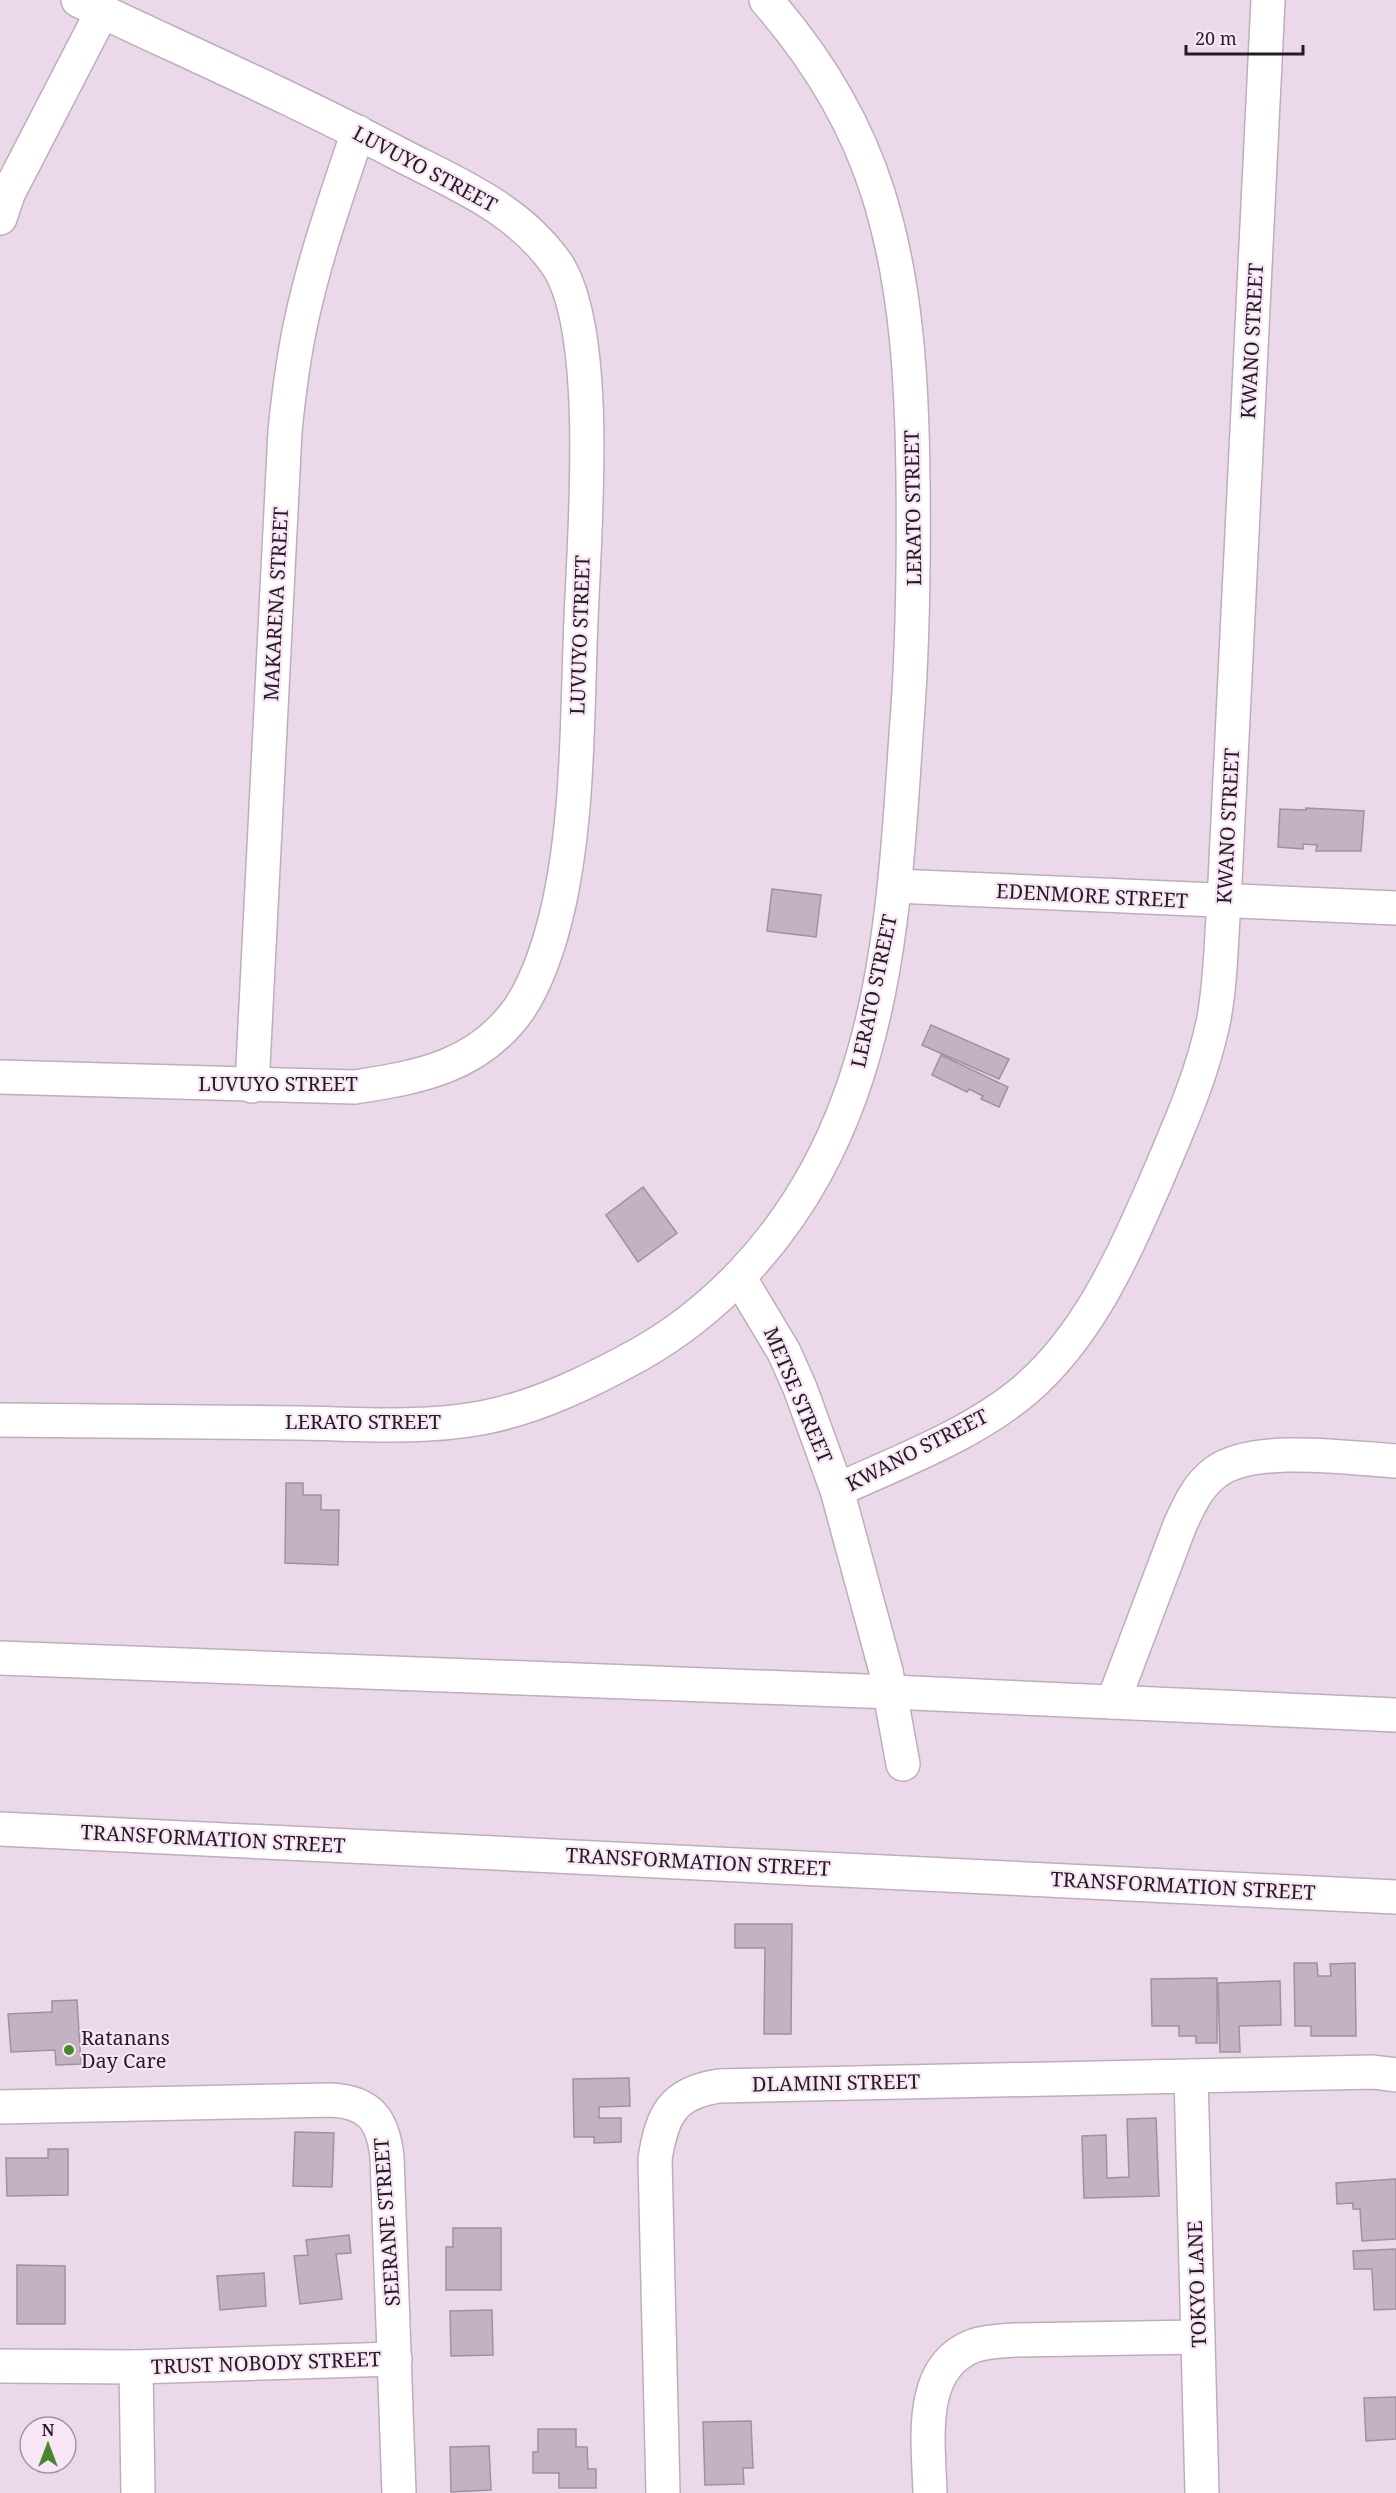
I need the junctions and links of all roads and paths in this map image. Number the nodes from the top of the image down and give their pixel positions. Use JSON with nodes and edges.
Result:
{"nodes":[{"id":1,"x":766,"y":0,"type":"edge"},
{"id":2,"x":1268,"y":0,"type":"edge"},
{"id":3,"x":90,"y":6,"type":"edge"},
{"id":4,"x":358,"y":132,"type":"junction"},
{"id":5,"x":0,"y":218,"type":"edge"},
{"id":6,"x":896,"y":886,"type":"junction"},
{"id":7,"x":1224,"y":902,"type":"junction"},
{"id":8,"x":1396,"y":908,"type":"edge"},
{"id":9,"x":0,"y":1077,"type":"edge"},
{"id":10,"x":252,"y":1086,"type":"junction"},
{"id":11,"x":739,"y":1277,"type":"junction"},
{"id":12,"x":0,"y":1420,"type":"edge"},
{"id":13,"x":1396,"y":1461,"type":"edge"},
{"id":14,"x":837,"y":1490,"type":"junction"},
{"id":15,"x":0,"y":1658,"type":"edge"},
{"id":16,"x":891,"y":1692,"type":"junction"},
{"id":17,"x":1113,"y":1702,"type":"junction"},
{"id":18,"x":1396,"y":1715,"type":"edge"},
{"id":19,"x":903,"y":1764,"type":"dead end"},
{"id":20,"x":0,"y":1829,"type":"edge"},
{"id":21,"x":1396,"y":1897,"type":"edge"},
{"id":22,"x":1396,"y":2074,"type":"edge"},
{"id":23,"x":1191,"y":2076,"type":"junction"},
{"id":24,"x":0,"y":2107,"type":"edge"},
{"id":25,"x":1198,"y":2337,"type":"junction"},
{"id":26,"x":395,"y":2359,"type":"junction"},
{"id":27,"x":0,"y":2366,"type":"edge"},
{"id":28,"x":136,"y":2367,"type":"junction"},
{"id":29,"x":138,"y":2493,"type":"edge"},
{"id":30,"x":399,"y":2493,"type":"edge"},
{"id":31,"x":663,"y":2493,"type":"edge"},
{"id":32,"x":930,"y":2493,"type":"edge"},
{"id":33,"x":1202,"y":2493,"type":"edge"}],
"edges":[{"from":1,"to":6,"type":"street","name":"LERATO STREET"},
{"from":2,"to":7,"type":"street","name":"KWANO STREET"},
{"from":3,"to":4,"type":"street","name":"LUVUYO STREET"},
{"from":3,"to":5,"type":"street"},
{"from":4,"to":10,"type":"street","name":"MAKARENA STREET"},
{"from":4,"to":10,"type":"street","name":"LUVUYO STREET"},
{"from":6,"to":7,"type":"street","name":"EDENMORE STREET"},
{"from":6,"to":11,"type":"street","name":"LERATO STREET"},
{"from":7,"to":8,"type":"street","name":"EDENMORE STREET"},
{"from":7,"to":14,"type":"street","name":"KWANO STREET"},
{"from":9,"to":10,"type":"street","name":"LUVUYO STREET"},
{"from":11,"to":12,"type":"street","name":"LERATO STREET"},
{"from":11,"to":14,"type":"street","name":"METSE STREET"},
{"from":13,"to":17,"type":"street"},
{"from":14,"to":16,"type":"street","name":"METSE STREET"},
{"from":15,"to":16,"type":"street"},
{"from":16,"to":17,"type":"street"},
{"from":16,"to":19,"type":"street","name":"METSE STREET"},
{"from":17,"to":18,"type":"street"},
{"from":20,"to":21,"type":"street","name":"TRANSFORMATION STREET"},
{"from":22,"to":23,"type":"street","name":"DLAMINI STREET"},
{"from":23,"to":25,"type":"street","name":"TOKYO LANE"},
{"from":23,"to":31,"type":"street","name":"DLAMINI STREET"},
{"from":24,"to":26,"type":"street","name":"SEERANE STREET"},
{"from":25,"to":32,"type":"street"},
{"from":25,"to":33,"type":"street","name":"TOKYO LANE"},
{"from":26,"to":28,"type":"street","name":"TRUST NOBODY STREET"},
{"from":26,"to":30,"type":"street","name":"SEERANE STREET"},
{"from":27,"to":28,"type":"street","name":"TRUST NOBODY STREET"},
{"from":28,"to":29,"type":"street","name":"TRUST NOBODY STREET"}]}
